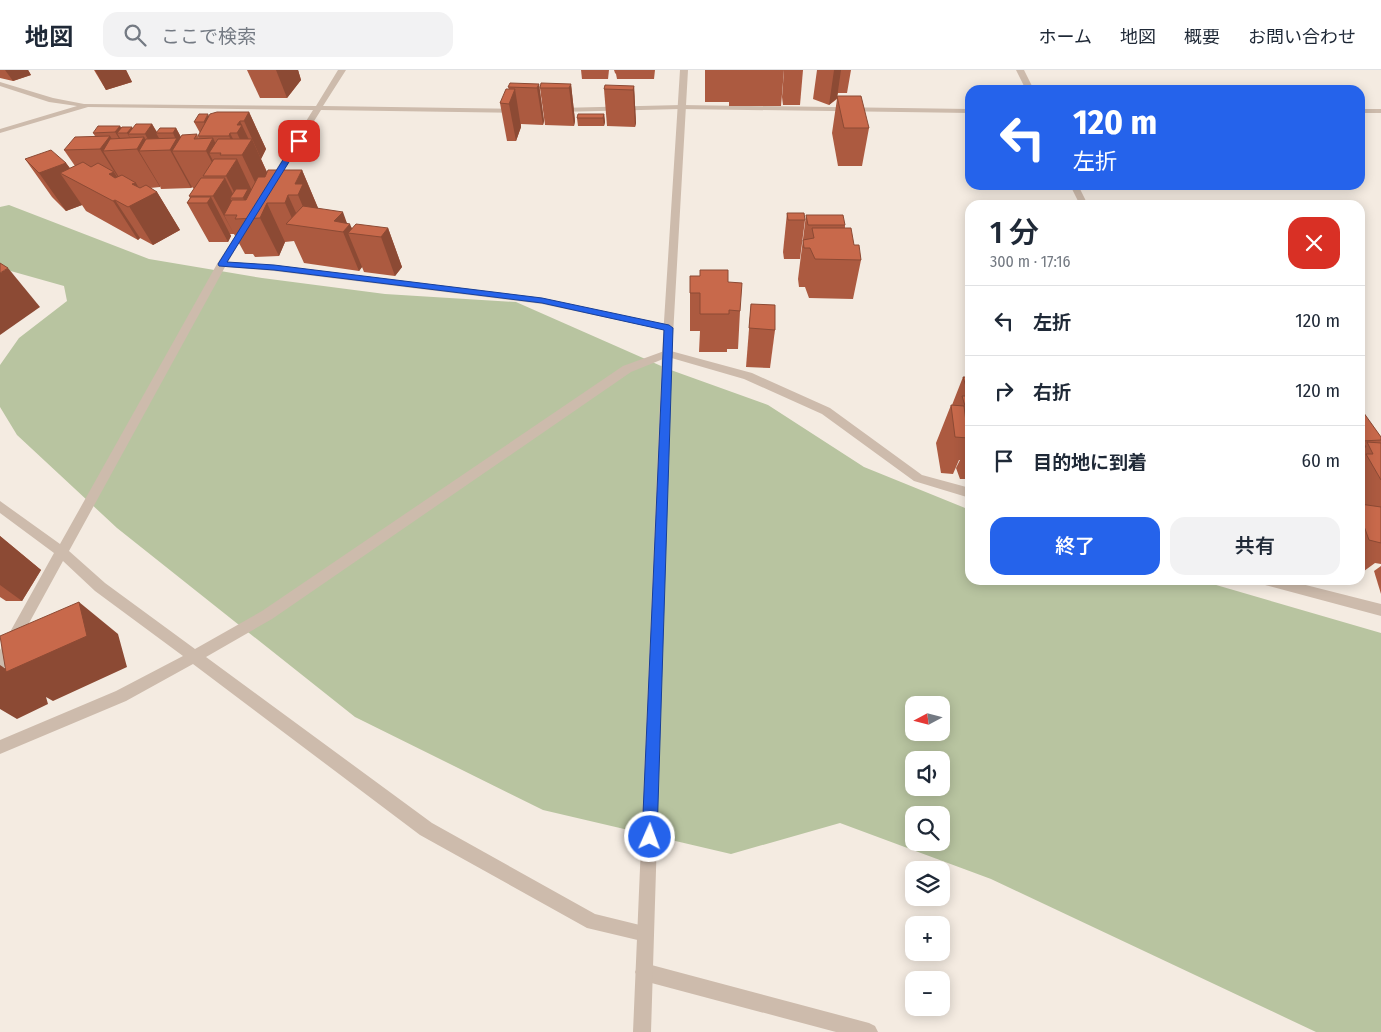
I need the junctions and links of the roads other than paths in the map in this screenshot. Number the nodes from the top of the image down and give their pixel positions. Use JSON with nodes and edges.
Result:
{"nodes":[{"id":1,"x":342,"y":70,"type":"edge"},
{"id":2,"x":684,"y":70,"type":"edge"},
{"id":3,"x":1020,"y":70,"type":"edge"},
{"id":4,"x":0,"y":84,"type":"edge"},
{"id":5,"x":1028,"y":85,"type":"edge"},
{"id":6,"x":88,"y":105,"type":"junction"},
{"id":7,"x":319,"y":108,"type":"junction"},
{"id":8,"x":681,"y":108,"type":"junction"},
{"id":9,"x":553,"y":110,"type":"dead end"},
{"id":10,"x":524,"y":111,"type":"dead end"},
{"id":11,"x":965,"y":111,"type":"edge"},
{"id":12,"x":1365,"y":111,"type":"edge"},
{"id":13,"x":1381,"y":111,"type":"edge"},
{"id":14,"x":0,"y":131,"type":"edge"},
{"id":15,"x":268,"y":190,"type":"edge"},
{"id":16,"x":252,"y":215,"type":"edge"},
{"id":17,"x":222,"y":264,"type":"junction"},
{"id":18,"x":669,"y":328,"type":"junction"},
{"id":19,"x":667,"y":353,"type":"junction"},
{"id":20,"x":965,"y":492,"type":"edge"},
{"id":21,"x":0,"y":506,"type":"edge"},
{"id":22,"x":62,"y":552,"type":"junction"},
{"id":23,"x":1284,"y":585,"type":"edge"},
{"id":24,"x":1381,"y":610,"type":"edge"},
{"id":25,"x":194,"y":657,"type":"junction"},
{"id":26,"x":0,"y":663,"type":"edge"},
{"id":27,"x":0,"y":747,"type":"edge"},
{"id":28,"x":646,"y":934,"type":"junction"},
{"id":29,"x":644,"y":972,"type":"junction"},
{"id":30,"x":642,"y":1032,"type":"edge"},
{"id":31,"x":869,"y":1032,"type":"edge"}],
"edges":[{"from":1,"to":7,"type":"street"},
{"from":2,"to":8,"type":"street"},
{"from":3,"to":5,"type":"street"},
{"from":4,"to":6,"type":"street"},
{"from":6,"to":7,"type":"street"},
{"from":6,"to":14,"type":"street"},
{"from":7,"to":10,"type":"street"},
{"from":7,"to":15,"type":"street"},
{"from":8,"to":9,"type":"street"},
{"from":8,"to":11,"type":"street"},
{"from":8,"to":18,"type":"street"},
{"from":12,"to":13,"type":"street"},
{"from":16,"to":17,"type":"street"},
{"from":17,"to":18,"type":"street"},
{"from":17,"to":22,"type":"street"},
{"from":18,"to":19,"type":"street"},
{"from":19,"to":20,"type":"street"},
{"from":19,"to":25,"type":"street"},
{"from":19,"to":28,"type":"street"},
{"from":21,"to":22,"type":"street"},
{"from":22,"to":25,"type":"street"},
{"from":22,"to":26,"type":"street"},
{"from":23,"to":24,"type":"street"},
{"from":25,"to":27,"type":"street"},
{"from":25,"to":28,"type":"street"},
{"from":28,"to":29,"type":"street"},
{"from":29,"to":30,"type":"street"},
{"from":29,"to":31,"type":"street"}]}
